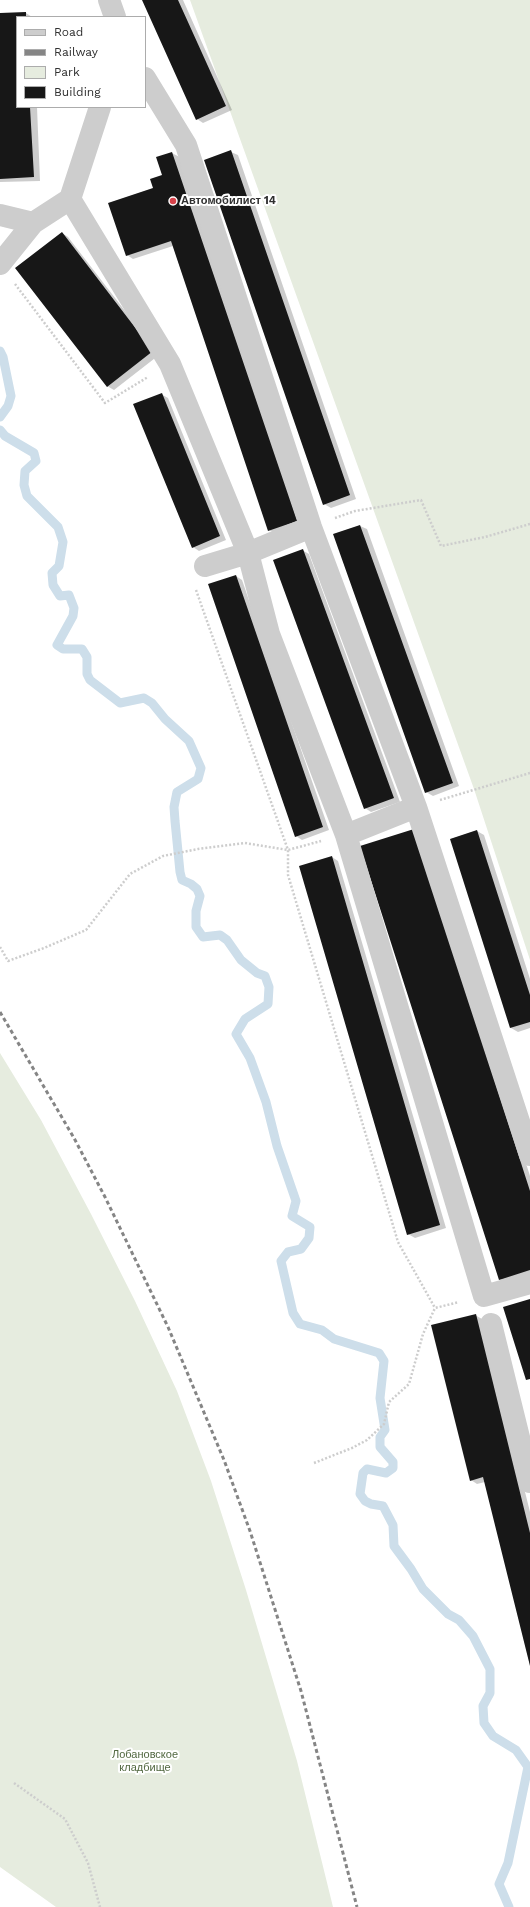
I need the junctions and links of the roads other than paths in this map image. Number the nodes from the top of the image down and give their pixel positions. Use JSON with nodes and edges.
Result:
{"nodes":[{"id":1,"x":110,"y":0,"type":"edge"},
{"id":2,"x":115,"y":16,"type":"edge"},
{"id":3,"x":146,"y":80,"type":"edge"},
{"id":4,"x":100,"y":108,"type":"edge"},
{"id":5,"x":70,"y":199,"type":"junction"},
{"id":6,"x":0,"y":215,"type":"edge"},
{"id":7,"x":33,"y":223,"type":"junction"},
{"id":8,"x":0,"y":264,"type":"edge"},
{"id":9,"x":312,"y":527,"type":"junction"},
{"id":10,"x":248,"y":553,"type":"junction"},
{"id":11,"x":205,"y":566,"type":"road end"},
{"id":12,"x":416,"y":807,"type":"junction"},
{"id":13,"x":346,"y":835,"type":"junction"},
{"id":14,"x":530,"y":1155,"type":"edge"},
{"id":15,"x":530,"y":1283,"type":"edge"},
{"id":16,"x":491,"y":1324,"type":"dead end"},
{"id":17,"x":530,"y":1482,"type":"edge"}],
"edges":[{"from":1,"to":2,"type":"lane"},
{"from":3,"to":9,"type":"lane"},
{"from":4,"to":5,"type":"lane"},
{"from":5,"to":7,"type":"lane"},
{"from":5,"to":10,"type":"lane"},
{"from":6,"to":7,"type":"lane"},
{"from":7,"to":8,"type":"lane"},
{"from":9,"to":10,"type":"lane"},
{"from":9,"to":12,"type":"lane"},
{"from":10,"to":11,"type":"lane"},
{"from":10,"to":13,"type":"lane"},
{"from":12,"to":13,"type":"lane"},
{"from":12,"to":14,"type":"lane"},
{"from":13,"to":15,"type":"lane"},
{"from":16,"to":17,"type":"lane"}]}
